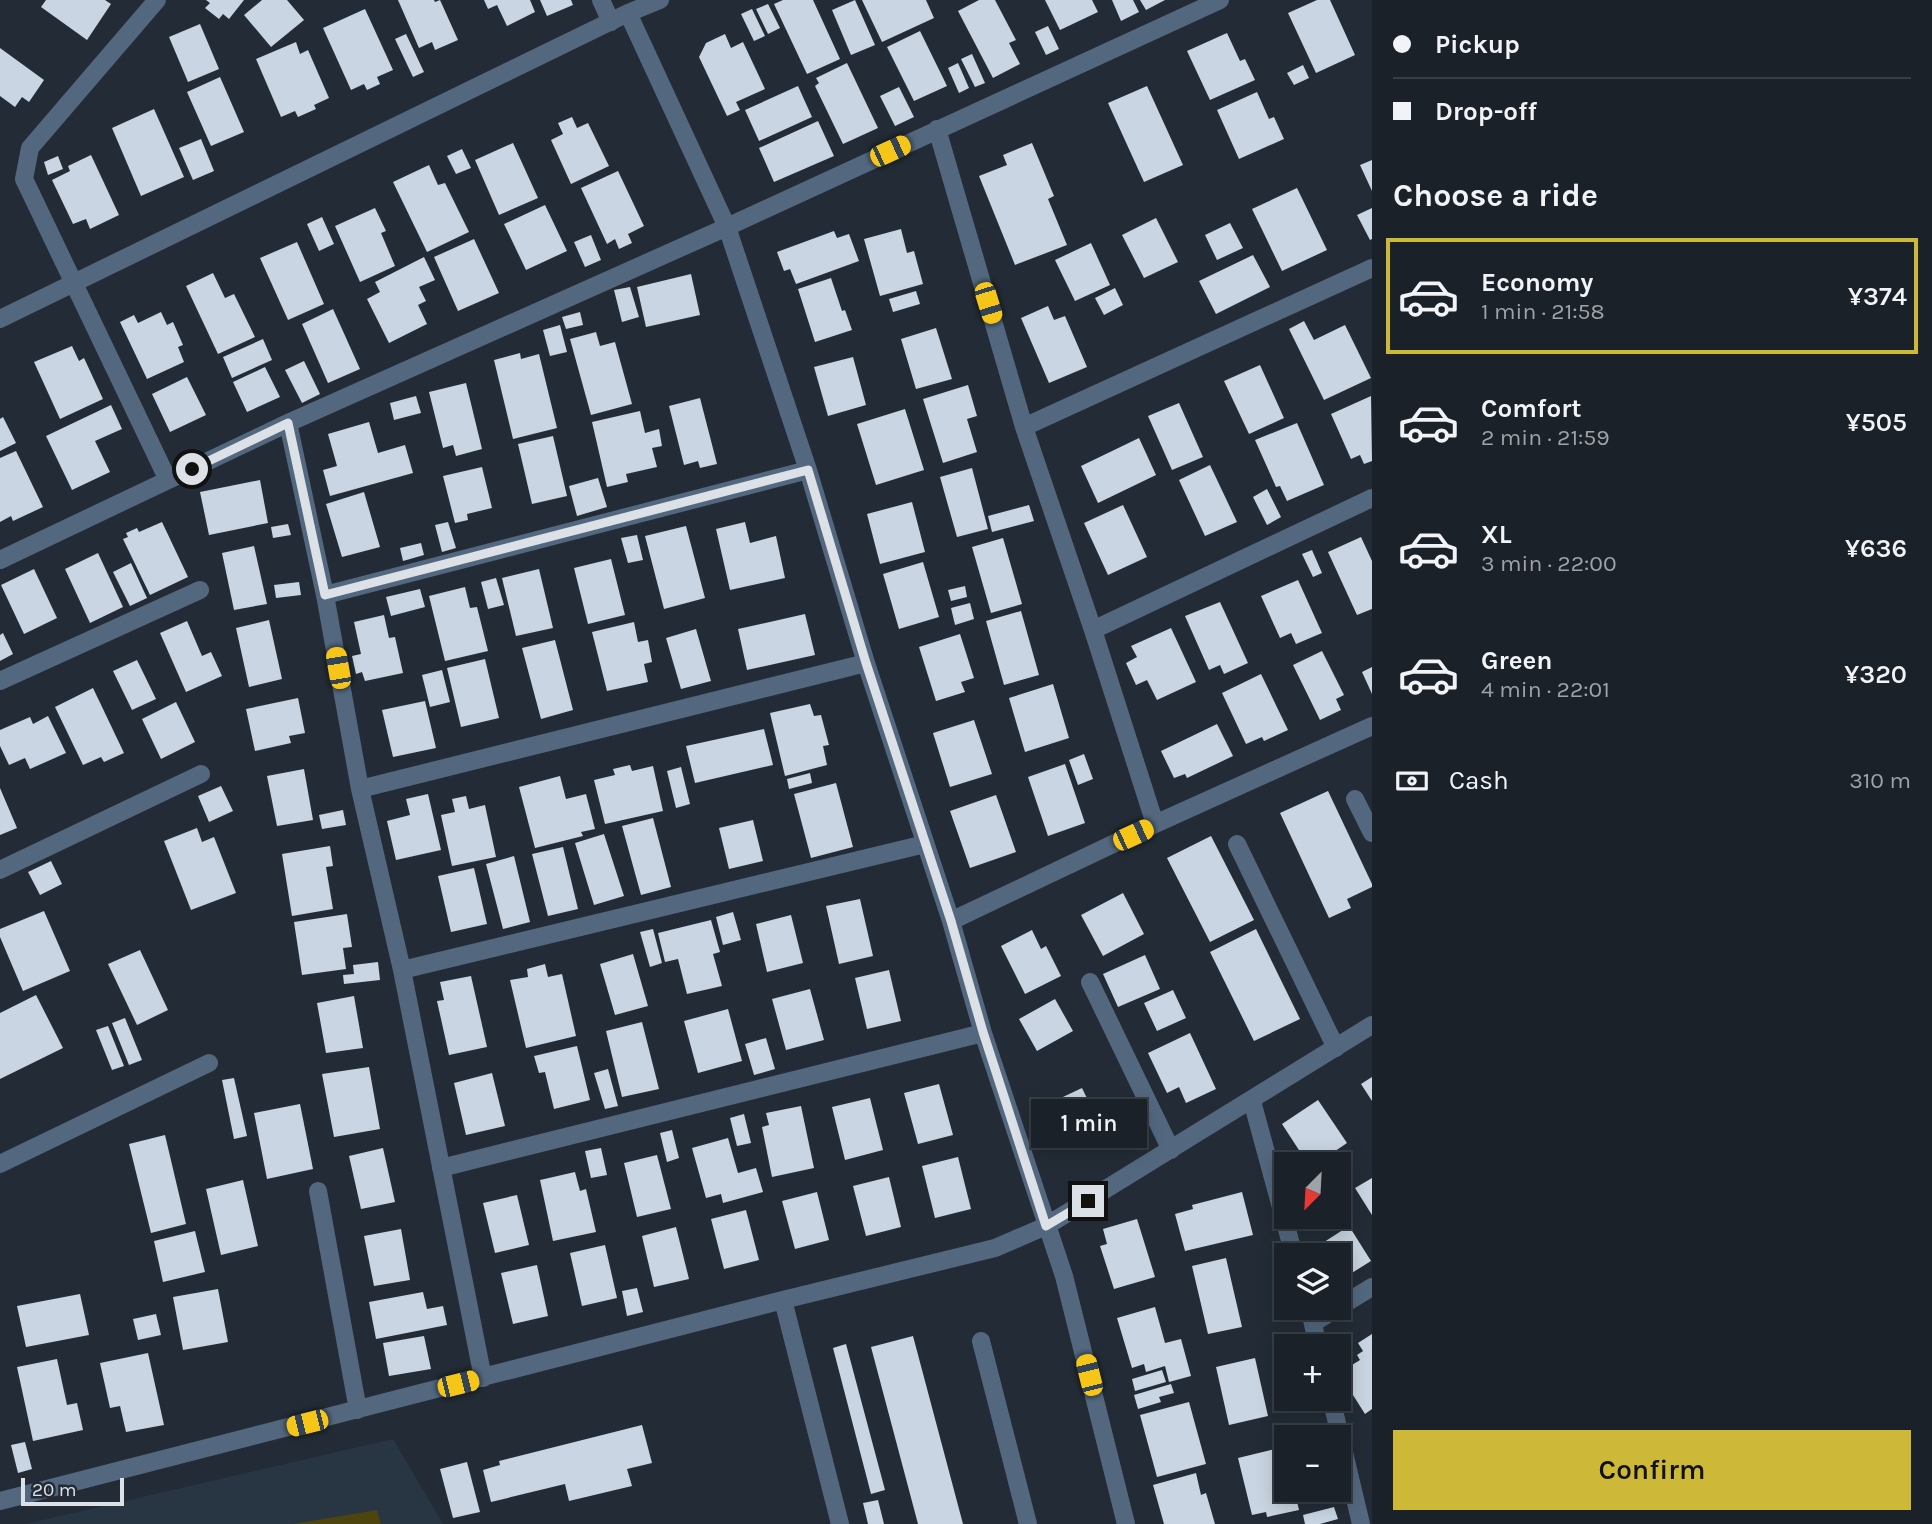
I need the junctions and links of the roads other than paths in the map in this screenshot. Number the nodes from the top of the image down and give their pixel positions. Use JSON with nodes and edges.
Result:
{"nodes":[{"id":1,"x":157,"y":0,"type":"edge"},
{"id":2,"x":601,"y":0,"type":"edge"},
{"id":3,"x":659,"y":0,"type":"edge"},
{"id":4,"x":1220,"y":0,"type":"edge"},
{"id":5,"x":628,"y":13,"type":"junction"},
{"id":6,"x":611,"y":22,"type":"junction"},
{"id":7,"x":937,"y":130,"type":"junction"},
{"id":8,"x":727,"y":227,"type":"junction"},
{"id":9,"x":1372,"y":268,"type":"edge"},
{"id":10,"x":75,"y":284,"type":"junction"},
{"id":11,"x":0,"y":319,"type":"edge"},
{"id":12,"x":288,"y":423,"type":"junction"},
{"id":13,"x":1024,"y":427,"type":"junction"},
{"id":14,"x":808,"y":470,"type":"junction"},
{"id":15,"x":168,"y":480,"type":"junction"},
{"id":16,"x":1372,"y":498,"type":"edge"},
{"id":17,"x":0,"y":560,"type":"edge"},
{"id":18,"x":200,"y":590,"type":"dead end"},
{"id":19,"x":325,"y":595,"type":"junction"},
{"id":20,"x":1093,"y":630,"type":"junction"},
{"id":21,"x":866,"y":663,"type":"junction"},
{"id":22,"x":0,"y":681,"type":"edge"},
{"id":23,"x":1372,"y":726,"type":"edge"},
{"id":24,"x":201,"y":774,"type":"dead end"},
{"id":25,"x":360,"y":789,"type":"junction"},
{"id":26,"x":1354,"y":799,"type":"dead end"},
{"id":27,"x":1155,"y":824,"type":"junction"},
{"id":28,"x":1372,"y":833,"type":"edge"},
{"id":29,"x":925,"y":844,"type":"junction"},
{"id":30,"x":1237,"y":844,"type":"dead end"},
{"id":31,"x":0,"y":870,"type":"edge"},
{"id":32,"x":951,"y":921,"type":"junction"},
{"id":33,"x":402,"y":970,"type":"junction"},
{"id":34,"x":1090,"y":982,"type":"dead end"},
{"id":35,"x":1372,"y":1026,"type":"edge"},
{"id":36,"x":983,"y":1032,"type":"junction"},
{"id":37,"x":1336,"y":1048,"type":"junction"},
{"id":38,"x":209,"y":1063,"type":"dead end"},
{"id":39,"x":1252,"y":1101,"type":"junction"},
{"id":40,"x":1171,"y":1150,"type":"junction"},
{"id":41,"x":0,"y":1164,"type":"edge"},
{"id":42,"x":441,"y":1168,"type":"junction"},
{"id":43,"x":318,"y":1191,"type":"dead end"},
{"id":44,"x":1046,"y":1226,"type":"junction"},
{"id":45,"x":1291,"y":1243,"type":"edge"},
{"id":46,"x":1372,"y":1287,"type":"edge"},
{"id":47,"x":1351,"y":1297,"type":"edge"},
{"id":48,"x":783,"y":1300,"type":"junction"},
{"id":49,"x":981,"y":1340,"type":"dead end"},
{"id":50,"x":483,"y":1378,"type":"junction"},
{"id":51,"x":358,"y":1410,"type":"junction"},
{"id":52,"x":1334,"y":1411,"type":"edge"},
{"id":53,"x":0,"y":1501,"type":"edge"},
{"id":54,"x":840,"y":1524,"type":"edge"},
{"id":55,"x":1028,"y":1524,"type":"edge"},
{"id":56,"x":1126,"y":1524,"type":"edge"},
{"id":57,"x":1361,"y":1524,"type":"edge"}],
"edges":[{"from":1,"to":10,"type":"street"},
{"from":2,"to":6,"type":"street"},
{"from":3,"to":5,"type":"street"},
{"from":4,"to":7,"type":"street"},
{"from":5,"to":6,"type":"street"},
{"from":5,"to":8,"type":"street"},
{"from":6,"to":10,"type":"street"},
{"from":7,"to":8,"type":"street"},
{"from":7,"to":13,"type":"street"},
{"from":8,"to":12,"type":"street"},
{"from":8,"to":14,"type":"street"},
{"from":9,"to":13,"type":"street"},
{"from":10,"to":11,"type":"street"},
{"from":10,"to":15,"type":"street"},
{"from":12,"to":15,"type":"street"},
{"from":12,"to":19,"type":"street"},
{"from":13,"to":20,"type":"street"},
{"from":14,"to":19,"type":"street"},
{"from":14,"to":21,"type":"street"},
{"from":15,"to":17,"type":"street"},
{"from":16,"to":20,"type":"street"},
{"from":18,"to":22,"type":"street"},
{"from":19,"to":25,"type":"street"},
{"from":20,"to":27,"type":"street"},
{"from":21,"to":25,"type":"street"},
{"from":21,"to":29,"type":"street"},
{"from":23,"to":27,"type":"street"},
{"from":24,"to":31,"type":"street"},
{"from":25,"to":33,"type":"street"},
{"from":26,"to":28,"type":"street"},
{"from":27,"to":32,"type":"street"},
{"from":29,"to":32,"type":"street"},
{"from":29,"to":33,"type":"street"},
{"from":30,"to":37,"type":"street"},
{"from":32,"to":36,"type":"street"},
{"from":33,"to":42,"type":"street"},
{"from":34,"to":40,"type":"street"},
{"from":35,"to":37,"type":"street"},
{"from":36,"to":42,"type":"street"},
{"from":36,"to":44,"type":"street"},
{"from":37,"to":39,"type":"street"},
{"from":38,"to":41,"type":"street"},
{"from":39,"to":40,"type":"street"},
{"from":39,"to":45,"type":"street"},
{"from":40,"to":44,"type":"street"},
{"from":42,"to":50,"type":"street"},
{"from":43,"to":51,"type":"street"},
{"from":44,"to":48,"type":"street"},
{"from":44,"to":56,"type":"street"},
{"from":46,"to":47,"type":"street"},
{"from":48,"to":50,"type":"street"},
{"from":48,"to":54,"type":"street"},
{"from":49,"to":55,"type":"street"},
{"from":50,"to":51,"type":"street"},
{"from":51,"to":53,"type":"street"},
{"from":52,"to":57,"type":"street"}]}
